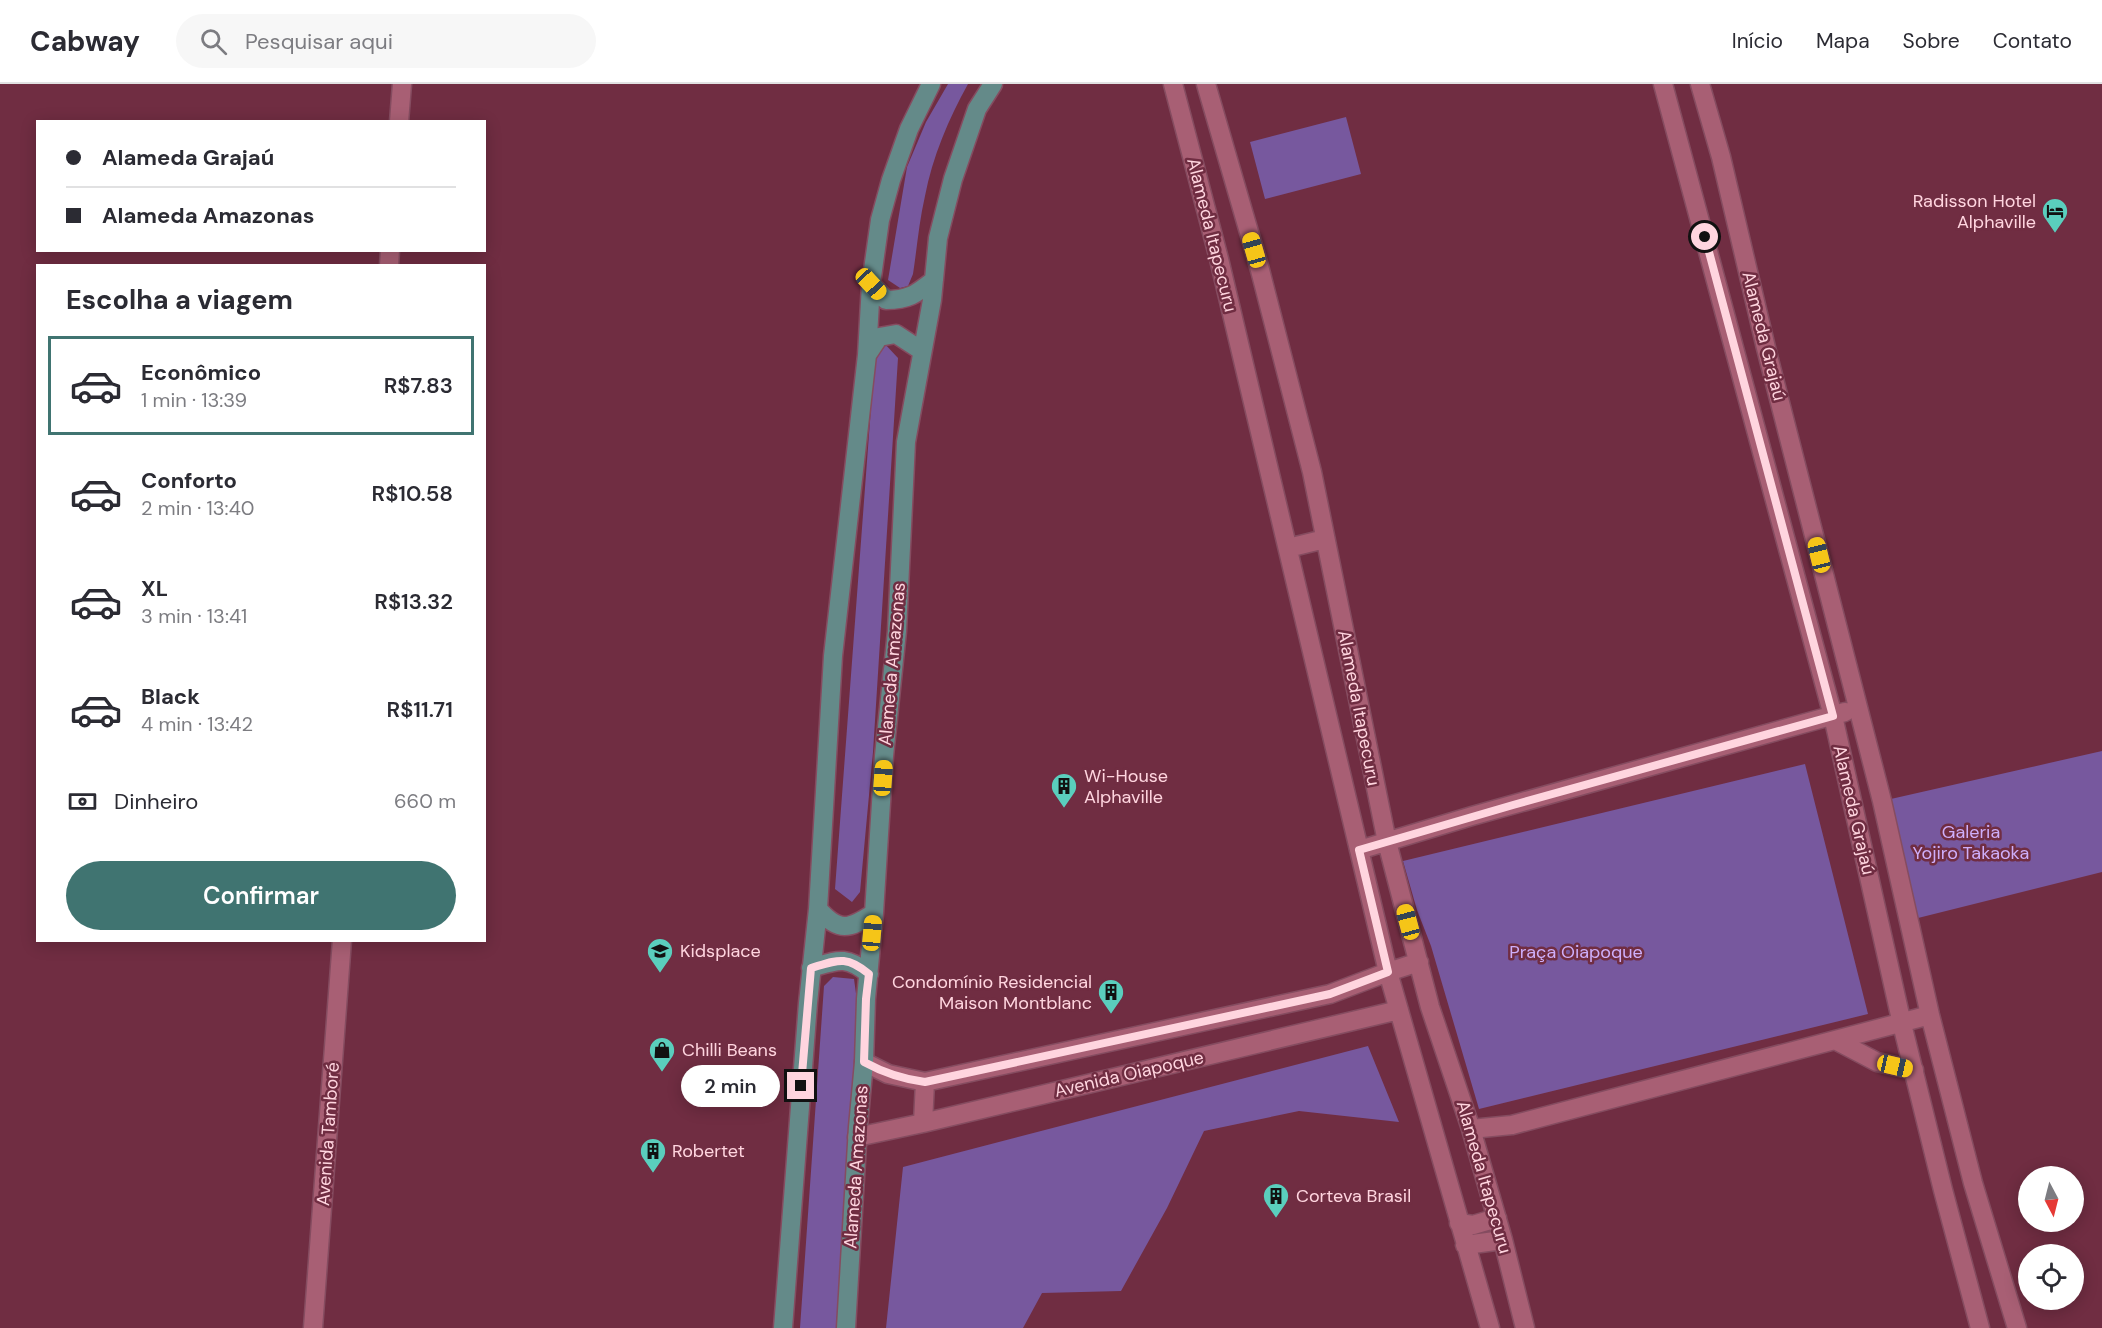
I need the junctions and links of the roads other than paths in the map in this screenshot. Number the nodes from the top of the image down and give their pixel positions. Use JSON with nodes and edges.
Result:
{"nodes":[{"id":1,"x":402,"y":84,"type":"edge"},
{"id":2,"x":931,"y":84,"type":"edge"},
{"id":3,"x":993,"y":84,"type":"edge"},
{"id":4,"x":1173,"y":84,"type":"edge"},
{"id":5,"x":1206,"y":84,"type":"edge"},
{"id":6,"x":1663,"y":84,"type":"edge"},
{"id":7,"x":1700,"y":84,"type":"edge"},
{"id":8,"x":399,"y":120,"type":"edge"},
{"id":9,"x":934,"y":280,"type":"junction"},
{"id":10,"x":871,"y":284,"type":"junction"},
{"id":11,"x":1735,"y":348,"type":"junction"},
{"id":12,"x":1766,"y":348,"type":"junction"},
{"id":13,"x":922,"y":351,"type":"junction"},
{"id":14,"x":867,"y":355,"type":"junction"},
{"id":15,"x":1325,"y":539,"type":"junction"},
{"id":16,"x":1288,"y":548,"type":"junction"},
{"id":17,"x":1857,"y":709,"type":"junction"},
{"id":18,"x":1833,"y":716,"type":"junction"},
{"id":19,"x":1386,"y":842,"type":"junction"},
{"id":20,"x":1359,"y":850,"type":"junction"},
{"id":21,"x":818,"y":909,"type":"junction"},
{"id":22,"x":874,"y":913,"type":"junction"},
{"id":23,"x":342,"y":942,"type":"edge"},
{"id":24,"x":1419,"y":962,"type":"junction"},
{"id":25,"x":811,"y":968,"type":"junction"},
{"id":26,"x":1388,"y":972,"type":"junction"},
{"id":27,"x":869,"y":974,"type":"junction"},
{"id":28,"x":1400,"y":1010,"type":"junction"},
{"id":29,"x":1930,"y":1015,"type":"junction"},
{"id":30,"x":1902,"y":1024,"type":"junction"},
{"id":31,"x":1835,"y":1040,"type":"junction"},
{"id":32,"x":864,"y":1062,"type":"junction"},
{"id":33,"x":1914,"y":1070,"type":"junction"},
{"id":34,"x":925,"y":1082,"type":"junction"},
{"id":35,"x":923,"y":1123,"type":"junction"},
{"id":36,"x":1471,"y":1129,"type":"junction"},
{"id":37,"x":858,"y":1137,"type":"junction"},
{"id":38,"x":1973,"y":1183,"type":"junction"},
{"id":39,"x":1943,"y":1190,"type":"junction"},
{"id":40,"x":1497,"y":1218,"type":"junction"},
{"id":41,"x":1459,"y":1223,"type":"junction"},
{"id":42,"x":1503,"y":1240,"type":"junction"},
{"id":43,"x":1465,"y":1245,"type":"junction"},
{"id":44,"x":313,"y":1328,"type":"edge"},
{"id":45,"x":783,"y":1328,"type":"edge"},
{"id":46,"x":846,"y":1328,"type":"edge"},
{"id":47,"x":1490,"y":1328,"type":"edge"},
{"id":48,"x":1525,"y":1328,"type":"edge"},
{"id":49,"x":1980,"y":1328,"type":"edge"},
{"id":50,"x":2017,"y":1328,"type":"edge"}],
"edges":[{"from":1,"to":8,"type":"street"},
{"from":2,"to":10,"type":"main road"},
{"from":3,"to":9,"type":"main road","name":"Alameda Amazonas"},
{"from":4,"to":16,"type":"street","name":"Alameda Itapecuru"},
{"from":5,"to":15,"type":"street","name":"Alameda Itapecuru"},
{"from":6,"to":11,"type":"street","name":"Alameda Grajaú"},
{"from":7,"to":12,"type":"street","name":"Alameda Grajaú"},
{"from":9,"to":10,"type":"main road"},
{"from":9,"to":13,"type":"main road","name":"Alameda Amazonas"},
{"from":10,"to":14,"type":"main road"},
{"from":11,"to":12,"type":"street"},
{"from":11,"to":18,"type":"street","name":"Alameda Grajaú"},
{"from":12,"to":17,"type":"street","name":"Alameda Grajaú"},
{"from":13,"to":14,"type":"main road"},
{"from":13,"to":22,"type":"main road","name":"Alameda Amazonas"},
{"from":14,"to":21,"type":"main road"},
{"from":15,"to":16,"type":"street"},
{"from":15,"to":19,"type":"street","name":"Alameda Itapecuru"},
{"from":16,"to":20,"type":"street","name":"Alameda Itapecuru"},
{"from":17,"to":18,"type":"street"},
{"from":17,"to":29,"type":"street","name":"Alameda Grajaú"},
{"from":18,"to":19,"type":"street"},
{"from":18,"to":30,"type":"street","name":"Alameda Grajaú"},
{"from":19,"to":20,"type":"street"},
{"from":19,"to":24,"type":"street","name":"Alameda Itapecuru"},
{"from":20,"to":26,"type":"street","name":"Alameda Itapecuru"},
{"from":21,"to":22,"type":"main road"},
{"from":21,"to":25,"type":"main road"},
{"from":22,"to":27,"type":"main road","name":"Alameda Amazonas"},
{"from":23,"to":44,"type":"street","name":"Avenida Tamboré"},
{"from":24,"to":26,"type":"street","name":"Avenida Oiapoque"},
{"from":24,"to":36,"type":"street","name":"Alameda Itapecuru"},
{"from":25,"to":27,"type":"main road"},
{"from":25,"to":45,"type":"main road"},
{"from":26,"to":28,"type":"street","name":"Alameda Itapecuru"},
{"from":26,"to":34,"type":"street","name":"Avenida Oiapoque"},
{"from":27,"to":32,"type":"main road","name":"Alameda Amazonas"},
{"from":28,"to":35,"type":"street","name":"Avenida Oiapoque"},
{"from":28,"to":41,"type":"street","name":"Alameda Itapecuru"},
{"from":29,"to":30,"type":"street"},
{"from":29,"to":38,"type":"street","name":"Alameda Grajaú"},
{"from":30,"to":31,"type":"street"},
{"from":30,"to":33,"type":"street","name":"Alameda Grajaú"},
{"from":31,"to":33,"type":"street"},
{"from":31,"to":36,"type":"street"},
{"from":32,"to":34,"type":"street","name":"Avenida Oiapoque"},
{"from":32,"to":37,"type":"main road","name":"Alameda Amazonas"},
{"from":33,"to":39,"type":"street","name":"Alameda Grajaú"},
{"from":34,"to":35,"type":"street"},
{"from":35,"to":37,"type":"street","name":"Avenida Oiapoque"},
{"from":36,"to":40,"type":"street","name":"Alameda Itapecuru"},
{"from":37,"to":46,"type":"main road","name":"Alameda Amazonas"},
{"from":38,"to":39,"type":"street"},
{"from":38,"to":50,"type":"street","name":"Alameda Grajaú"},
{"from":39,"to":49,"type":"street","name":"Alameda Grajaú"},
{"from":40,"to":41,"type":"street"},
{"from":40,"to":42,"type":"street","name":"Alameda Itapecuru"},
{"from":41,"to":43,"type":"street","name":"Alameda Itapecuru"},
{"from":42,"to":43,"type":"street"},
{"from":42,"to":48,"type":"street","name":"Alameda Itapecuru"},
{"from":43,"to":47,"type":"street","name":"Alameda Itapecuru"}]}
